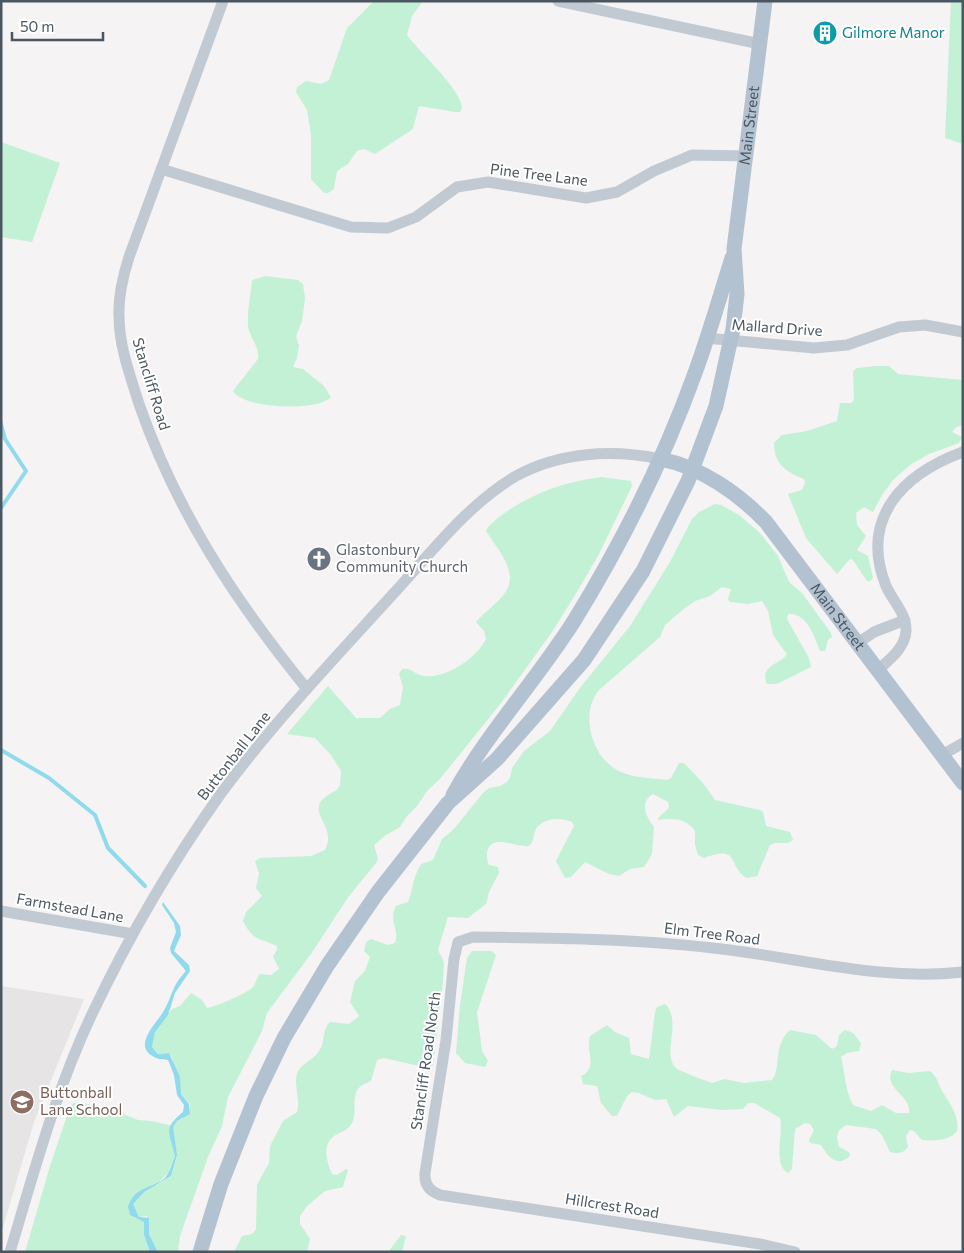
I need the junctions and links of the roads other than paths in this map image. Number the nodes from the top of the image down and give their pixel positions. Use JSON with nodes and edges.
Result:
{"nodes":[{"id":1,"x":223,"y":1,"type":"edge"},
{"id":2,"x":558,"y":1,"type":"edge"},
{"id":3,"x":765,"y":1,"type":"edge"},
{"id":4,"x":760,"y":44,"type":"junction"},
{"id":5,"x":746,"y":156,"type":"junction"},
{"id":6,"x":161,"y":169,"type":"junction"},
{"id":7,"x":734,"y":249,"type":"junction"},
{"id":8,"x":963,"y":332,"type":"edge"},
{"id":9,"x":706,"y":338,"type":"junction"},
{"id":10,"x":731,"y":341,"type":"junction"},
{"id":11,"x":963,"y":452,"type":"edge"},
{"id":12,"x":660,"y":459,"type":"junction"},
{"id":13,"x":693,"y":470,"type":"junction"},
{"id":14,"x":905,"y":620,"type":"junction"},
{"id":15,"x":858,"y":643,"type":"junction"},
{"id":16,"x":878,"y":670,"type":"junction"},
{"id":17,"x":307,"y":690,"type":"junction"},
{"id":18,"x":963,"y":742,"type":"edge"},
{"id":19,"x":942,"y":754,"type":"junction"},
{"id":20,"x":963,"y":782,"type":"edge"},
{"id":21,"x":448,"y":803,"type":"junction"},
{"id":22,"x":1,"y":911,"type":"edge"},
{"id":23,"x":133,"y":934,"type":"junction"},
{"id":24,"x":458,"y":942,"type":"joint"},
{"id":25,"x":963,"y":972,"type":"edge"},
{"id":26,"x":426,"y":1185,"type":"joint"},
{"id":27,"x":10,"y":1252,"type":"edge"},
{"id":28,"x":200,"y":1252,"type":"edge"},
{"id":29,"x":795,"y":1252,"type":"edge"}],
"edges":[{"from":1,"to":6,"type":"street","name":"Stancliff Road"},
{"from":2,"to":4,"type":"street"},
{"from":3,"to":4,"type":"main road","name":"Main Street"},
{"from":4,"to":5,"type":"main road","name":"Main Street"},
{"from":5,"to":6,"type":"street","name":"Pine Tree Lane"},
{"from":5,"to":7,"type":"main road","name":"Main Street"},
{"from":6,"to":17,"type":"street","name":"Stancliff Road"},
{"from":7,"to":9,"type":"main road","name":"Main Street"},
{"from":7,"to":10,"type":"main road","name":"Main Street"},
{"from":8,"to":10,"type":"street","name":"Mallard Drive"},
{"from":9,"to":10,"type":"street","name":"Mallard Drive"},
{"from":9,"to":12,"type":"main road","name":"Main Street"},
{"from":10,"to":13,"type":"main road","name":"Main Street"},
{"from":11,"to":14,"type":"street"},
{"from":12,"to":13,"type":"main road","name":"Main Street"},
{"from":12,"to":17,"type":"street","name":"Buttonball Lane"},
{"from":12,"to":21,"type":"main road"},
{"from":13,"to":15,"type":"main road","name":"Main Street"},
{"from":13,"to":21,"type":"main road"},
{"from":14,"to":15,"type":"street"},
{"from":14,"to":16,"type":"street"},
{"from":15,"to":16,"type":"main road","name":"Main Street"},
{"from":16,"to":19,"type":"main road","name":"Main Street"},
{"from":17,"to":23,"type":"street","name":"Buttonball Lane"},
{"from":18,"to":19,"type":"street"},
{"from":19,"to":20,"type":"main road","name":"Main Street"},
{"from":21,"to":28,"type":"main road"},
{"from":22,"to":23,"type":"street","name":"Farmstead Lane"},
{"from":23,"to":27,"type":"street","name":"Buttonball Lane"},
{"from":24,"to":25,"type":"street","name":"Elm Tree Road"},
{"from":24,"to":26,"type":"street","name":"Stancliff Road North"},
{"from":26,"to":29,"type":"street","name":"Hillcrest Road"}]}
